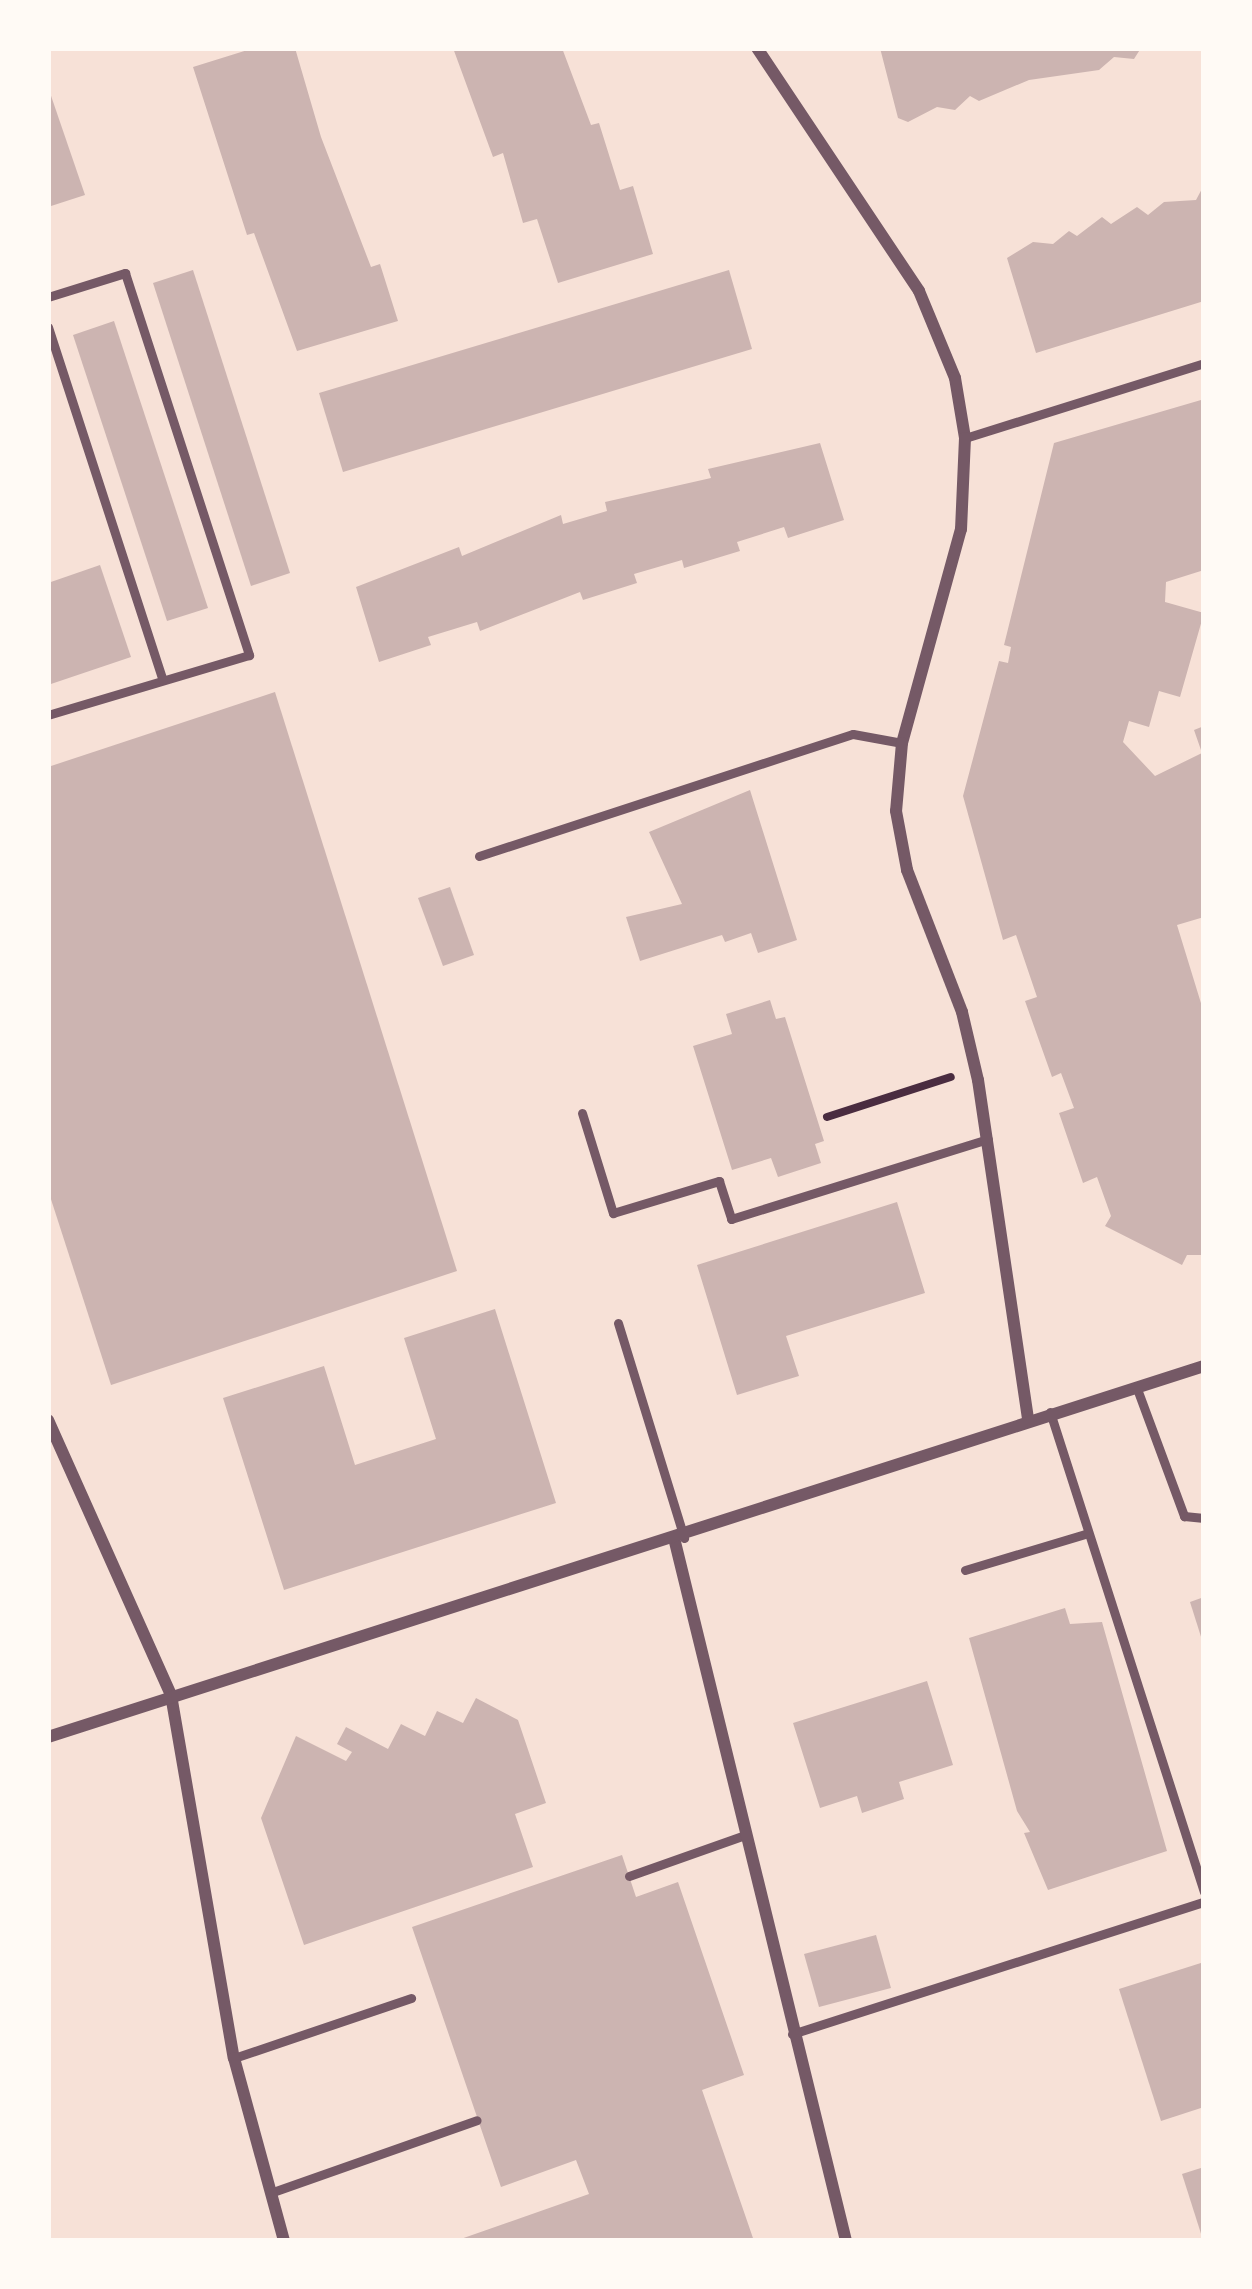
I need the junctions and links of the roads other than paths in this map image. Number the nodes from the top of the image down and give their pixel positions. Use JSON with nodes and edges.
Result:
{"nodes":[{"id":1,"x":757,"y":48,"type":"edge"},
{"id":2,"x":48,"y":297,"type":"edge"},
{"id":3,"x":48,"y":327,"type":"edge"},
{"id":4,"x":1204,"y":363,"type":"edge"},
{"id":5,"x":965,"y":438,"type":"junction"},
{"id":6,"x":163,"y":680,"type":"junction"},
{"id":7,"x":48,"y":715,"type":"edge"},
{"id":8,"x":902,"y":743,"type":"junction"},
{"id":9,"x":479,"y":856,"type":"dead end"},
{"id":10,"x":583,"y":1113,"type":"dead end"},
{"id":11,"x":988,"y":1139,"type":"junction"},
{"id":12,"x":618,"y":1323,"type":"dead end"},
{"id":13,"x":1204,"y":1366,"type":"edge"},
{"id":14,"x":1136,"y":1386,"type":"junction"},
{"id":15,"x":1050,"y":1412,"type":"junction"},
{"id":16,"x":1028,"y":1419,"type":"junction"},
{"id":17,"x":48,"y":1420,"type":"edge"},
{"id":18,"x":1204,"y":1518,"type":"edge"},
{"id":19,"x":1088,"y":1533,"type":"junction"},
{"id":20,"x":680,"y":1540,"type":"junction"},
{"id":21,"x":965,"y":1570,"type":"dead end"},
{"id":22,"x":171,"y":1695,"type":"junction"},
{"id":23,"x":48,"y":1737,"type":"edge"},
{"id":24,"x":745,"y":1834,"type":"junction"},
{"id":25,"x":628,"y":1876,"type":"dead end"},
{"id":26,"x":1204,"y":1892,"type":"edge"},
{"id":27,"x":1204,"y":1902,"type":"edge"},
{"id":28,"x":411,"y":1998,"type":"dead end"},
{"id":29,"x":792,"y":2034,"type":"junction"},
{"id":30,"x":234,"y":2058,"type":"junction"},
{"id":31,"x":477,"y":2120,"type":"dead end"},
{"id":32,"x":270,"y":2193,"type":"junction"},
{"id":33,"x":284,"y":2241,"type":"edge"},
{"id":34,"x":846,"y":2241,"type":"edge"}],
"edges":[{"from":1,"to":5,"type":"street"},
{"from":2,"to":6,"type":"lane"},
{"from":3,"to":6,"type":"lane"},
{"from":4,"to":5,"type":"lane"},
{"from":5,"to":8,"type":"street"},
{"from":6,"to":7,"type":"lane"},
{"from":8,"to":9,"type":"lane"},
{"from":8,"to":11,"type":"street"},
{"from":10,"to":11,"type":"lane"},
{"from":11,"to":16,"type":"street"},
{"from":12,"to":20,"type":"lane"},
{"from":13,"to":14,"type":"street"},
{"from":14,"to":15,"type":"street"},
{"from":14,"to":18,"type":"lane"},
{"from":15,"to":16,"type":"street"},
{"from":15,"to":19,"type":"lane"},
{"from":16,"to":20,"type":"street"},
{"from":17,"to":22,"type":"street"},
{"from":19,"to":21,"type":"lane"},
{"from":19,"to":26,"type":"lane"},
{"from":20,"to":22,"type":"street"},
{"from":20,"to":24,"type":"street"},
{"from":22,"to":23,"type":"street"},
{"from":22,"to":30,"type":"street"},
{"from":24,"to":25,"type":"lane"},
{"from":24,"to":29,"type":"street"},
{"from":27,"to":29,"type":"lane"},
{"from":28,"to":30,"type":"lane"},
{"from":29,"to":34,"type":"street"},
{"from":30,"to":32,"type":"street"},
{"from":31,"to":32,"type":"lane"},
{"from":32,"to":33,"type":"street"}]}
